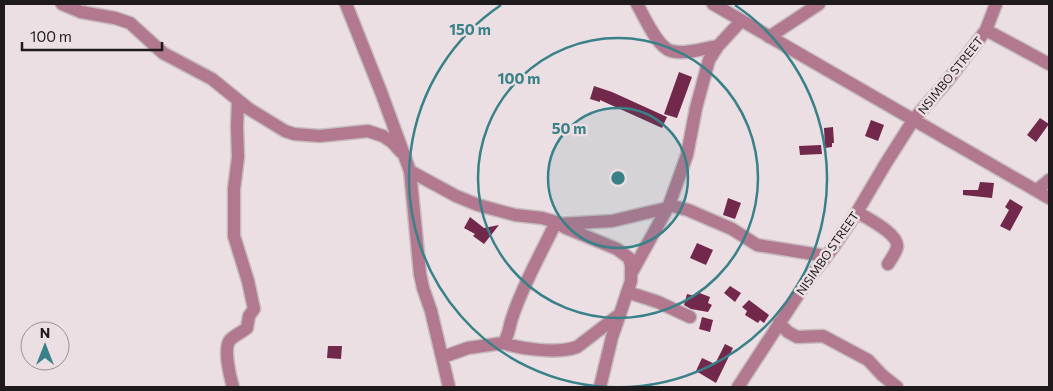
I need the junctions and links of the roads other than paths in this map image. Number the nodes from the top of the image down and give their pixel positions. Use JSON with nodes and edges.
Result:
{"nodes":[{"id":1,"x":62,"y":4,"type":"edge"},
{"id":2,"x":346,"y":4,"type":"edge"},
{"id":3,"x":637,"y":4,"type":"edge"},
{"id":4,"x":713,"y":4,"type":"edge"},
{"id":5,"x":740,"y":4,"type":"edge"},
{"id":6,"x":819,"y":4,"type":"edge"},
{"id":7,"x":996,"y":4,"type":"edge"},
{"id":8,"x":737,"y":18,"type":"junction"},
{"id":9,"x":986,"y":30,"type":"junction"},
{"id":10,"x":769,"y":37,"type":"junction"},
{"id":11,"x":718,"y":46,"type":"junction"},
{"id":12,"x":1047,"y":59,"type":"edge"},
{"id":13,"x":238,"y":100,"type":"junction"},
{"id":14,"x":914,"y":119,"type":"junction"},
{"id":15,"x":404,"y":155,"type":"junction"},
{"id":16,"x":410,"y":172,"type":"junction"},
{"id":17,"x":1049,"y":180,"type":"edge"},
{"id":18,"x":1037,"y":190,"type":"junction"},
{"id":19,"x":1049,"y":198,"type":"edge"},
{"id":20,"x":668,"y":206,"type":"junction"},
{"id":21,"x":857,"y":212,"type":"junction"},
{"id":22,"x":558,"y":223,"type":"junction"},
{"id":23,"x":826,"y":256,"type":"junction"},
{"id":24,"x":888,"y":264,"type":"dead end"},
{"id":25,"x":632,"y":272,"type":"junction"},
{"id":26,"x":627,"y":292,"type":"junction"},
{"id":27,"x":620,"y":314,"type":"junction"},
{"id":28,"x":690,"y":317,"type":"dead end"},
{"id":29,"x":779,"y":323,"type":"junction"},
{"id":30,"x":503,"y":343,"type":"junction"},
{"id":31,"x":443,"y":357,"type":"junction"},
{"id":32,"x":233,"y":387,"type":"edge"},
{"id":33,"x":449,"y":387,"type":"edge"},
{"id":34,"x":600,"y":387,"type":"edge"},
{"id":35,"x":738,"y":387,"type":"edge"},
{"id":36,"x":897,"y":387,"type":"edge"}],
"edges":[{"from":1,"to":13,"type":"street"},
{"from":2,"to":15,"type":"street"},
{"from":3,"to":11,"type":"street"},
{"from":4,"to":8,"type":"street"},
{"from":5,"to":8,"type":"street"},
{"from":6,"to":10,"type":"street"},
{"from":7,"to":9,"type":"street","name":"NSIMBO STREET"},
{"from":8,"to":10,"type":"street"},
{"from":8,"to":11,"type":"street"},
{"from":9,"to":12,"type":"street"},
{"from":9,"to":14,"type":"street","name":"NSIMBO STREET"},
{"from":10,"to":14,"type":"street"},
{"from":11,"to":20,"type":"street"},
{"from":13,"to":15,"type":"street"},
{"from":13,"to":32,"type":"street"},
{"from":14,"to":18,"type":"street"},
{"from":14,"to":21,"type":"street","name":"NISIMBO STREET"},
{"from":15,"to":16,"type":"street"},
{"from":16,"to":22,"type":"street"},
{"from":16,"to":31,"type":"street"},
{"from":17,"to":18,"type":"street"},
{"from":18,"to":19,"type":"street"},
{"from":20,"to":22,"type":"street"},
{"from":20,"to":23,"type":"street"},
{"from":20,"to":25,"type":"street"},
{"from":21,"to":23,"type":"street","name":"NISIMBO STREET"},
{"from":21,"to":24,"type":"street"},
{"from":22,"to":25,"type":"street"},
{"from":22,"to":30,"type":"street"},
{"from":23,"to":29,"type":"street","name":"NISIMBO STREET"},
{"from":25,"to":26,"type":"street"},
{"from":26,"to":27,"type":"street"},
{"from":26,"to":28,"type":"street"},
{"from":27,"to":30,"type":"street"},
{"from":27,"to":34,"type":"street"},
{"from":29,"to":35,"type":"street","name":"NISIMBO STREET"},
{"from":29,"to":36,"type":"street"},
{"from":30,"to":31,"type":"street"},
{"from":31,"to":33,"type":"street"}]}
